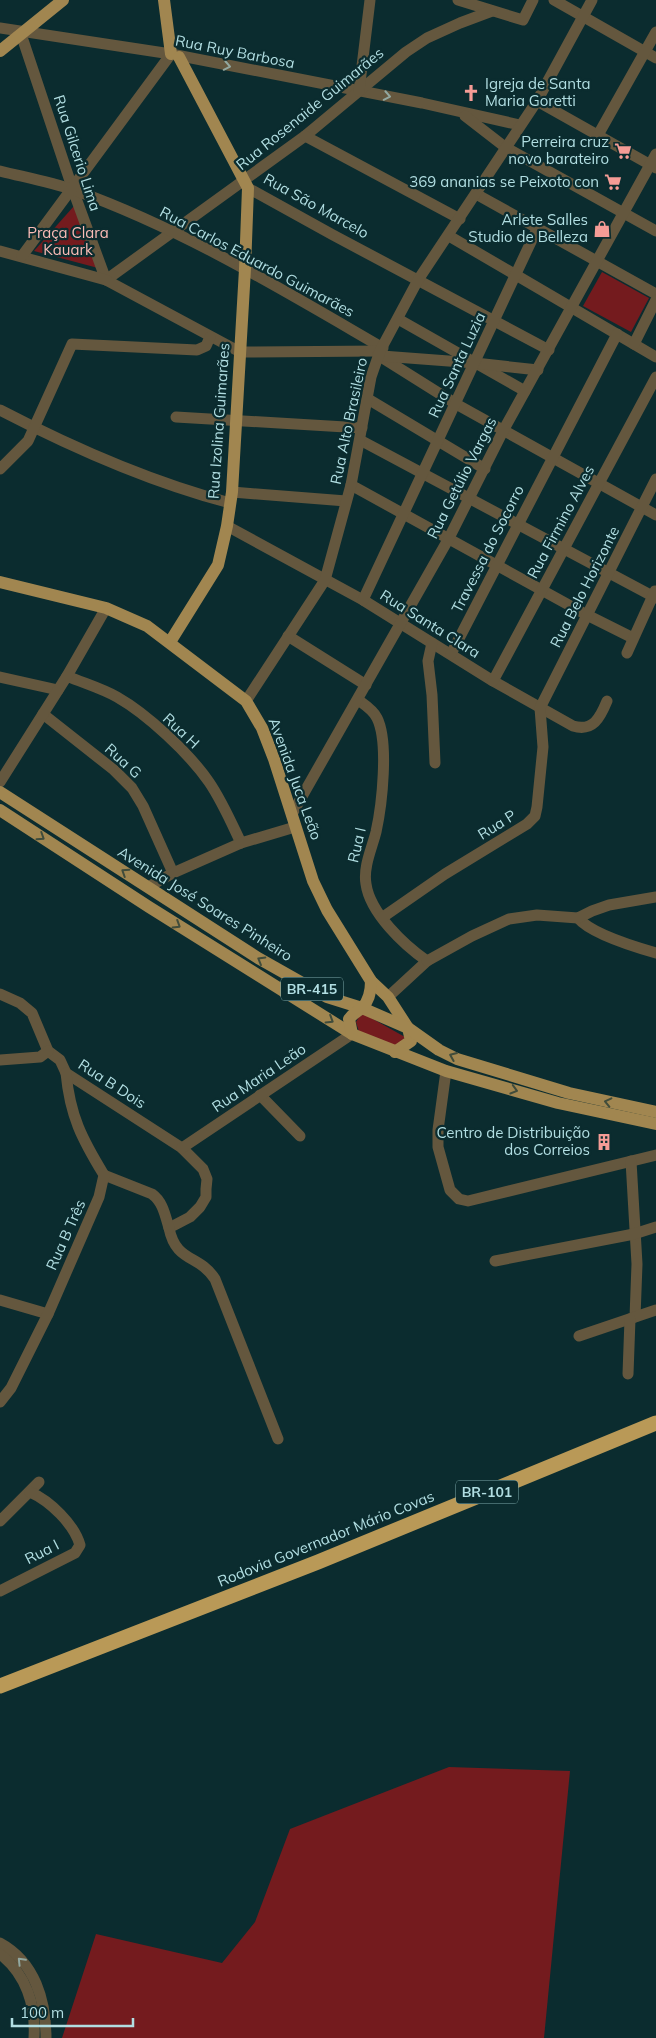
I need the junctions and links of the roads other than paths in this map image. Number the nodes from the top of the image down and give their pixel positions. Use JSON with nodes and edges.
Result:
{"nodes":[{"id":1,"x":63,"y":0,"type":"edge"},
{"id":2,"x":164,"y":0,"type":"edge"},
{"id":3,"x":370,"y":0,"type":"edge"},
{"id":4,"x":458,"y":0,"type":"edge"},
{"id":5,"x":533,"y":0,"type":"edge"},
{"id":6,"x":554,"y":0,"type":"edge"},
{"id":7,"x":592,"y":0,"type":"edge"},
{"id":8,"x":492,"y":11,"type":"junction"},
{"id":9,"x":583,"y":16,"type":"junction"},
{"id":10,"x":0,"y":28,"type":"edge"},
{"id":11,"x":656,"y":32,"type":"edge"},
{"id":12,"x":22,"y":33,"type":"junction"},
{"id":13,"x":0,"y":51,"type":"edge"},
{"id":14,"x":644,"y":52,"type":"junction"},
{"id":15,"x":175,"y":56,"type":"junction"},
{"id":16,"x":656,"y":58,"type":"edge"},
{"id":17,"x":359,"y":91,"type":"junction"},
{"id":18,"x":537,"y":100,"type":"junction"},
{"id":19,"x":462,"y":113,"type":"junction"},
{"id":20,"x":520,"y":125,"type":"junction"},
{"id":21,"x":598,"y":135,"type":"junction"},
{"id":22,"x":305,"y":136,"type":"junction"},
{"id":23,"x":505,"y":147,"type":"junction"},
{"id":24,"x":656,"y":154,"type":"edge"},
{"id":25,"x":653,"y":167,"type":"edge"},
{"id":26,"x":0,"y":171,"type":"edge"},
{"id":27,"x":247,"y":184,"type":"junction"},
{"id":28,"x":73,"y":190,"type":"junction"},
{"id":29,"x":476,"y":194,"type":"junction"},
{"id":30,"x":624,"y":213,"type":"junction"},
{"id":31,"x":460,"y":219,"type":"junction"},
{"id":32,"x":537,"y":229,"type":"junction"},
{"id":33,"x":656,"y":230,"type":"edge"},
{"id":34,"x":172,"y":231,"type":"junction"},
{"id":35,"x":449,"y":236,"type":"junction"},
{"id":36,"x":0,"y":251,"type":"edge"},
{"id":37,"x":22,"y":256,"type":"junction"},
{"id":38,"x":598,"y":262,"type":"junction"},
{"id":39,"x":245,"y":270,"type":"junction"},
{"id":40,"x":515,"y":276,"type":"junction"},
{"id":41,"x":106,"y":280,"type":"junction"},
{"id":42,"x":418,"y":280,"type":"junction"},
{"id":43,"x":656,"y":294,"type":"edge"},
{"id":44,"x":656,"y":300,"type":"edge"},
{"id":45,"x":572,"y":308,"type":"junction"},
{"id":46,"x":398,"y":319,"type":"junction"},
{"id":47,"x":494,"y":321,"type":"junction"},
{"id":48,"x":617,"y":334,"type":"junction"},
{"id":49,"x":210,"y":337,"type":"junction"},
{"id":50,"x":634,"y":344,"type":"junction"},
{"id":51,"x":549,"y":350,"type":"junction"},
{"id":52,"x":380,"y":351,"type":"junction"},
{"id":53,"x":240,"y":352,"type":"junction"},
{"id":54,"x":656,"y":356,"type":"edge"},
{"id":55,"x":475,"y":363,"type":"junction"},
{"id":56,"x":538,"y":370,"type":"junction"},
{"id":57,"x":656,"y":377,"type":"edge"},
{"id":58,"x":525,"y":391,"type":"junction"},
{"id":59,"x":368,"y":400,"type":"junction"},
{"id":60,"x":456,"y":404,"type":"junction"},
{"id":61,"x":0,"y":410,"type":"edge"},
{"id":62,"x":176,"y":417,"type":"dead end"},
{"id":63,"x":235,"y":420,"type":"junction"},
{"id":64,"x":35,"y":428,"type":"junction"},
{"id":65,"x":362,"y":428,"type":"junction"},
{"id":66,"x":503,"y":431,"type":"junction"},
{"id":67,"x":360,"y":440,"type":"junction"},
{"id":68,"x":438,"y":440,"type":"junction"},
{"id":69,"x":553,"y":458,"type":"junction"},
{"id":70,"x":485,"y":468,"type":"junction"},
{"id":71,"x":0,"y":469,"type":"edge"},
{"id":72,"x":423,"y":474,"type":"junction"},
{"id":73,"x":656,"y":480,"type":"edge"},
{"id":74,"x":598,"y":484,"type":"junction"},
{"id":75,"x":351,"y":485,"type":"junction"},
{"id":76,"x":231,"y":498,"type":"junction"},
{"id":77,"x":468,"y":498,"type":"junction"},
{"id":78,"x":346,"y":501,"type":"junction"},
{"id":79,"x":642,"y":507,"type":"junction"},
{"id":80,"x":404,"y":514,"type":"junction"},
{"id":81,"x":656,"y":515,"type":"edge"},
{"id":82,"x":518,"y":525,"type":"junction"},
{"id":83,"x":227,"y":526,"type":"junction"},
{"id":84,"x":449,"y":538,"type":"junction"},
{"id":85,"x":564,"y":549,"type":"junction"},
{"id":86,"x":497,"y":565,"type":"junction"},
{"id":87,"x":609,"y":573,"type":"junction"},
{"id":88,"x":324,"y":580,"type":"junction"},
{"id":89,"x":0,"y":582,"type":"edge"},
{"id":90,"x":542,"y":590,"type":"junction"},
{"id":91,"x":655,"y":595,"type":"edge"},
{"id":92,"x":363,"y":600,"type":"junction"},
{"id":93,"x":106,"y":608,"type":"junction"},
{"id":94,"x":587,"y":615,"type":"junction"},
{"id":95,"x":401,"y":624,"type":"junction"},
{"id":96,"x":288,"y":636,"type":"junction"},
{"id":97,"x":633,"y":638,"type":"junction"},
{"id":98,"x":170,"y":642,"type":"junction"},
{"id":99,"x":432,"y":643,"type":"junction"},
{"id":100,"x":627,"y":653,"type":"dead end"},
{"id":101,"x":451,"y":654,"type":"junction"},
{"id":102,"x":0,"y":676,"type":"edge"},
{"id":103,"x":67,"y":676,"type":"junction"},
{"id":104,"x":493,"y":680,"type":"junction"},
{"id":105,"x":366,"y":685,"type":"junction"},
{"id":106,"x":58,"y":690,"type":"junction"},
{"id":107,"x":358,"y":700,"type":"junction"},
{"id":108,"x":246,"y":701,"type":"junction"},
{"id":109,"x":607,"y":701,"type":"dead end"},
{"id":110,"x":540,"y":708,"type":"junction"},
{"id":111,"x":43,"y":714,"type":"junction"},
{"id":112,"x":435,"y":763,"type":"dead end"},
{"id":113,"x":0,"y":782,"type":"edge"},
{"id":114,"x":0,"y":792,"type":"edge"},
{"id":115,"x":0,"y":810,"type":"edge"},
{"id":116,"x":292,"y":814,"type":"junction"},
{"id":117,"x":295,"y":827,"type":"junction"},
{"id":118,"x":241,"y":843,"type":"junction"},
{"id":119,"x":173,"y":873,"type":"junction"},
{"id":120,"x":148,"y":887,"type":"junction"},
{"id":121,"x":656,"y":898,"type":"edge"},
{"id":122,"x":383,"y":918,"type":"junction"},
{"id":123,"x":578,"y":918,"type":"junction"},
{"id":124,"x":656,"y":953,"type":"edge"},
{"id":125,"x":427,"y":961,"type":"junction"},
{"id":126,"x":371,"y":981,"type":"junction"},
{"id":127,"x":0,"y":994,"type":"edge"},
{"id":128,"x":388,"y":997,"type":"junction"},
{"id":129,"x":362,"y":1008,"type":"junction"},
{"id":130,"x":408,"y":1028,"type":"junction"},
{"id":131,"x":352,"y":1034,"type":"junction"},
{"id":132,"x":48,"y":1051,"type":"junction"},
{"id":133,"x":395,"y":1052,"type":"junction"},
{"id":134,"x":0,"y":1060,"type":"edge"},
{"id":135,"x":446,"y":1071,"type":"junction"},
{"id":136,"x":66,"y":1074,"type":"junction"},
{"id":137,"x":260,"y":1095,"type":"junction"},
{"id":138,"x":656,"y":1112,"type":"edge"},
{"id":139,"x":656,"y":1124,"type":"edge"},
{"id":140,"x":300,"y":1136,"type":"dead end"},
{"id":141,"x":182,"y":1148,"type":"junction"},
{"id":142,"x":656,"y":1155,"type":"edge"},
{"id":143,"x":630,"y":1161,"type":"junction"},
{"id":144,"x":104,"y":1175,"type":"junction"},
{"id":145,"x":656,"y":1227,"type":"edge"},
{"id":146,"x":169,"y":1228,"type":"junction"},
{"id":147,"x":634,"y":1234,"type":"junction"},
{"id":148,"x":495,"y":1261,"type":"dead end"},
{"id":149,"x":0,"y":1300,"type":"edge"},
{"id":150,"x":656,"y":1310,"type":"edge"},
{"id":151,"x":48,"y":1314,"type":"junction"},
{"id":152,"x":633,"y":1318,"type":"junction"},
{"id":153,"x":579,"y":1336,"type":"dead end"},
{"id":154,"x":628,"y":1374,"type":"dead end"},
{"id":155,"x":0,"y":1402,"type":"edge"},
{"id":156,"x":656,"y":1423,"type":"edge"},
{"id":157,"x":278,"y":1439,"type":"dead end"},
{"id":158,"x":39,"y":1482,"type":"dead end"},
{"id":159,"x":30,"y":1492,"type":"junction"},
{"id":160,"x":0,"y":1521,"type":"edge"},
{"id":161,"x":0,"y":1591,"type":"edge"},
{"id":162,"x":0,"y":1688,"type":"edge"},
{"id":163,"x":0,"y":1943,"type":"edge"},
{"id":164,"x":0,"y":1954,"type":"edge"},
{"id":165,"x":34,"y":2038,"type":"edge"},
{"id":166,"x":46,"y":2038,"type":"edge"}],
"edges":[{"from":1,"to":12,"type":"main road"},
{"from":2,"to":15,"type":"main road"},
{"from":3,"to":17,"type":"street"},
{"from":4,"to":8,"type":"street"},
{"from":5,"to":8,"type":"street"},
{"from":6,"to":9,"type":"street"},
{"from":7,"to":9,"type":"street","name":"Rua Alto Brasileiro"},
{"from":8,"to":17,"type":"street","name":"Rua Rosenaide Guimarães"},
{"from":9,"to":14,"type":"street"},
{"from":9,"to":18,"type":"street","name":"Rua Alto Brasileiro"},
{"from":10,"to":12,"type":"street","name":"Rua Ruy Barbosa"},
{"from":11,"to":14,"type":"street"},
{"from":12,"to":13,"type":"main road"},
{"from":12,"to":15,"type":"street","name":"Rua Ruy Barbosa"},
{"from":12,"to":28,"type":"street","name":"Rua Gilcerio Lima"},
{"from":14,"to":16,"type":"street"},
{"from":14,"to":21,"type":"street"},
{"from":15,"to":17,"type":"street","name":"Rua Ruy Barbosa","one_way":true},
{"from":15,"to":27,"type":"main road","name":"Rua São Marcelo"},
{"from":15,"to":28,"type":"street"},
{"from":17,"to":19,"type":"street","name":"Rua Ruy Barbosa","one_way":true},
{"from":17,"to":22,"type":"street","name":"Rua Rosenaide Guimarães"},
{"from":18,"to":20,"type":"street","name":"Rua Alto Brasileiro"},
{"from":18,"to":21,"type":"street"},
{"from":19,"to":20,"type":"street","name":"Rua Ruy Barbosa"},
{"from":19,"to":23,"type":"street","name":"Rua Ruy Barbosa"},
{"from":20,"to":23,"type":"street","name":"Rua Alto Brasileiro"},
{"from":21,"to":25,"type":"street"},
{"from":22,"to":27,"type":"street","name":"Rua Rosenaide Guimarães"},
{"from":22,"to":31,"type":"street"},
{"from":23,"to":29,"type":"street","name":"Rua Alto Brasileiro"},
{"from":23,"to":30,"type":"street","name":"Rua Ruy Barbosa"},
{"from":24,"to":25,"type":"street","name":"Rua Getúlio Vargas"},
{"from":25,"to":30,"type":"street","name":"Rua Getúlio Vargas"},
{"from":26,"to":28,"type":"street","name":"Rua Carlos Eduardo Guimarães"},
{"from":27,"to":34,"type":"street","name":"Rua Rosenaide Guimarães"},
{"from":27,"to":39,"type":"main road","name":"Rua Izolina Guimarães"},
{"from":27,"to":42,"type":"street","name":"Rua São Marcelo"},
{"from":28,"to":34,"type":"street","name":"Rua Carlos Eduardo Guimarães"},
{"from":28,"to":37,"type":"street"},
{"from":28,"to":41,"type":"street","name":"Rua Gilcerio Lima"},
{"from":29,"to":31,"type":"street","name":"Rua Alto Brasileiro"},
{"from":29,"to":32,"type":"street"},
{"from":30,"to":33,"type":"street","name":"Rua Ruy Barbosa"},
{"from":30,"to":38,"type":"street","name":"Rua Getúlio Vargas"},
{"from":31,"to":35,"type":"street","name":"Rua Alto Brasileiro"},
{"from":32,"to":38,"type":"street"},
{"from":32,"to":40,"type":"street","name":"Rua Santa Luzia"},
{"from":34,"to":39,"type":"street","name":"Rua Carlos Eduardo Guimarães"},
{"from":34,"to":41,"type":"street","name":"Rua Rosenaide Guimarães"},
{"from":35,"to":40,"type":"street"},
{"from":35,"to":42,"type":"street","name":"Rua Alto Brasileiro"},
{"from":36,"to":37,"type":"street"},
{"from":37,"to":41,"type":"street"},
{"from":38,"to":43,"type":"street"},
{"from":38,"to":45,"type":"street","name":"Rua Getúlio Vargas"},
{"from":39,"to":52,"type":"street","name":"Rua Carlos Eduardo Guimarães"},
{"from":39,"to":53,"type":"main road","name":"Rua Izolina Guimarães"},
{"from":40,"to":45,"type":"street"},
{"from":40,"to":47,"type":"street","name":"Rua Santa Luzia"},
{"from":41,"to":49,"type":"street"},
{"from":42,"to":46,"type":"street","name":"Rua Alto Brasileiro"},
{"from":42,"to":47,"type":"street","name":"Rua São Marcelo"},
{"from":44,"to":50,"type":"street"},
{"from":45,"to":48,"type":"street"},
{"from":45,"to":51,"type":"street","name":"Rua Getúlio Vargas"},
{"from":46,"to":52,"type":"street","name":"Rua Alto Brasileiro"},
{"from":46,"to":55,"type":"street"},
{"from":47,"to":51,"type":"street","name":"Rua São Marcelo"},
{"from":47,"to":55,"type":"street","name":"Rua Santa Luzia"},
{"from":48,"to":50,"type":"street"},
{"from":48,"to":69,"type":"street","name":"Travessa do Socorro"},
{"from":49,"to":53,"type":"street"},
{"from":49,"to":64,"type":"street"},
{"from":50,"to":54,"type":"street"},
{"from":51,"to":56,"type":"street","name":"Rua Getúlio Vargas"},
{"from":52,"to":53,"type":"street"},
{"from":52,"to":55,"type":"street"},
{"from":52,"to":59,"type":"street","name":"Rua Alto Brasileiro"},
{"from":52,"to":60,"type":"street","name":"Rua Carlos Eduardo Guimarães"},
{"from":53,"to":63,"type":"main road","name":"Rua Izolina Guimarães"},
{"from":55,"to":56,"type":"street"},
{"from":55,"to":58,"type":"street"},
{"from":55,"to":60,"type":"street","name":"Rua Santa Luzia"},
{"from":56,"to":58,"type":"street","name":"Rua Getúlio Vargas"},
{"from":57,"to":74,"type":"street","name":"Rua Firmino Alves"},
{"from":58,"to":66,"type":"street","name":"Rua Getúlio Vargas"},
{"from":59,"to":65,"type":"street","name":"Rua Alto Brasileiro"},
{"from":59,"to":68,"type":"street"},
{"from":60,"to":66,"type":"street","name":"Rua Carlos Eduardo Guimarães"},
{"from":60,"to":68,"type":"street","name":"Rua Santa Luzia"},
{"from":61,"to":64,"type":"street"},
{"from":62,"to":63,"type":"street"},
{"from":63,"to":65,"type":"street"},
{"from":63,"to":76,"type":"main road","name":"Rua Izolina Guimarães"},
{"from":64,"to":71,"type":"street"},
{"from":64,"to":76,"type":"street"},
{"from":65,"to":67,"type":"street","name":"Rua Alto Brasileiro"},
{"from":66,"to":69,"type":"street","name":"Rua Carlos Eduardo Guimarães"},
{"from":66,"to":70,"type":"street","name":"Rua Getúlio Vargas"},
{"from":67,"to":72,"type":"street"},
{"from":67,"to":75,"type":"street","name":"Rua Alto Brasileiro"},
{"from":68,"to":70,"type":"street"},
{"from":68,"to":72,"type":"street","name":"Rua Santa Luzia"},
{"from":69,"to":74,"type":"street","name":"Rua Carlos Eduardo Guimarães"},
{"from":69,"to":82,"type":"street","name":"Travessa do Socorro"},
{"from":70,"to":77,"type":"street","name":"Rua Getúlio Vargas"},
{"from":72,"to":77,"type":"street"},
{"from":72,"to":80,"type":"street","name":"Rua Santa Luzia"},
{"from":73,"to":79,"type":"street","name":"Rua Belo Horizonte"},
{"from":74,"to":79,"type":"street","name":"Rua Carlos Eduardo Guimarães"},
{"from":74,"to":85,"type":"street","name":"Rua Firmino Alves"},
{"from":75,"to":78,"type":"street","name":"Rua Alto Brasileiro"},
{"from":75,"to":80,"type":"street"},
{"from":76,"to":78,"type":"street"},
{"from":76,"to":83,"type":"main road","name":"Rua Izolina Guimarães"},
{"from":77,"to":82,"type":"street"},
{"from":77,"to":84,"type":"street","name":"Rua Getúlio Vargas"},
{"from":78,"to":88,"type":"street","name":"Rua Alto Brasileiro"},
{"from":79,"to":81,"type":"street","name":"Rua Carlos Eduardo Guimarães"},
{"from":79,"to":87,"type":"street","name":"Rua Belo Horizonte"},
{"from":80,"to":84,"type":"street"},
{"from":80,"to":92,"type":"street","name":"Rua Santa Luzia"},
{"from":82,"to":85,"type":"street"},
{"from":82,"to":86,"type":"street","name":"Travessa do Socorro"},
{"from":83,"to":88,"type":"street","name":"Rua Santa Clara"},
{"from":83,"to":98,"type":"main road","name":"Rua Izolina Guimarães"},
{"from":84,"to":86,"type":"street"},
{"from":84,"to":95,"type":"street","name":"Rua Getúlio Vargas"},
{"from":85,"to":87,"type":"street"},
{"from":85,"to":90,"type":"street","name":"Rua Firmino Alves"},
{"from":86,"to":90,"type":"street"},
{"from":86,"to":101,"type":"street","name":"Travessa do Socorro"},
{"from":87,"to":91,"type":"street"},
{"from":87,"to":94,"type":"street","name":"Rua Belo Horizonte"},
{"from":88,"to":92,"type":"street","name":"Rua Santa Clara"},
{"from":88,"to":96,"type":"street","name":"Rua Alto Brasileiro"},
{"from":89,"to":93,"type":"main road","name":"Avenida Juca Leão"},
{"from":90,"to":94,"type":"street"},
{"from":90,"to":104,"type":"street","name":"Rua Firmino Alves"},
{"from":91,"to":97,"type":"street"},
{"from":92,"to":95,"type":"street","name":"Rua Santa Clara"},
{"from":93,"to":98,"type":"main road","name":"Avenida Juca Leão"},
{"from":93,"to":103,"type":"street"},
{"from":94,"to":97,"type":"street"},
{"from":94,"to":110,"type":"street","name":"Rua Belo Horizonte"},
{"from":95,"to":99,"type":"street","name":"Rua Santa Clara"},
{"from":95,"to":105,"type":"street","name":"Rua Getúlio Vargas"},
{"from":96,"to":105,"type":"street"},
{"from":96,"to":108,"type":"street","name":"Rua Alto Brasileiro"},
{"from":97,"to":100,"type":"street"},
{"from":98,"to":108,"type":"main road","name":"Avenida Juca Leão"},
{"from":99,"to":101,"type":"street","name":"Rua Santa Clara"},
{"from":99,"to":112,"type":"street"},
{"from":101,"to":104,"type":"street","name":"Rua Santa Clara"},
{"from":102,"to":106,"type":"street"},
{"from":103,"to":106,"type":"street"},
{"from":103,"to":118,"type":"street","name":"Rua H"},
{"from":104,"to":110,"type":"street","name":"Rua Santa Clara"},
{"from":105,"to":107,"type":"street","name":"Rua Getúlio Vargas"},
{"from":106,"to":111,"type":"street"},
{"from":107,"to":116,"type":"street","name":"Rua Getúlio Vargas"},
{"from":107,"to":122,"type":"street","name":"Rua I"},
{"from":108,"to":116,"type":"main road","name":"Avenida Juca Leão"},
{"from":109,"to":110,"type":"street","name":"Rua Santa Clara"},
{"from":110,"to":122,"type":"street","name":"Rua P"},
{"from":111,"to":113,"type":"street"},
{"from":111,"to":119,"type":"street","name":"Rua G"},
{"from":120,"to":114,"type":"main road","name":"Avenida José Soares Pinheiro","number":"BR-415","one_way":true},
{"from":115,"to":131,"type":"main road","name":"Avenida José Soares Pinheiro","number":"BR-415","one_way":true},
{"from":116,"to":117,"type":"main road","name":"Avenida Juca Leão"},
{"from":117,"to":118,"type":"street"},
{"from":117,"to":126,"type":"main road","name":"Avenida Juca Leão"},
{"from":118,"to":119,"type":"street"},
{"from":119,"to":120,"type":"street"},
{"from":129,"to":120,"type":"main road","name":"Avenida José Soares Pinheiro","number":"BR-415","one_way":true},
{"from":121,"to":123,"type":"street"},
{"from":122,"to":125,"type":"street","name":"Rua I"},
{"from":123,"to":124,"type":"street"},
{"from":123,"to":125,"type":"street"},
{"from":125,"to":128,"type":"street"},
{"from":126,"to":128,"type":"main road","name":"Avenida Juca Leão"},
{"from":126,"to":129,"type":"main road"},
{"from":127,"to":132,"type":"street","name":"Rua B Dois"},
{"from":128,"to":130,"type":"main road","name":"Avenida Juca Leão"},
{"from":129,"to":130,"type":"main road","name":"Avenida José Soares Pinheiro","number":"BR-415"},
{"from":129,"to":131,"type":"main road"},
{"from":130,"to":133,"type":"main road"},
{"from":138,"to":130,"type":"main road","name":"Avenida José Soares Pinheiro","number":"BR-415","one_way":true},
{"from":131,"to":133,"type":"main road","name":"Avenida José Soares Pinheiro","number":"BR-415"},
{"from":131,"to":137,"type":"street","name":"Rua Maria Leão"},
{"from":132,"to":134,"type":"street"},
{"from":132,"to":136,"type":"street","name":"Rua B Dois"},
{"from":133,"to":135,"type":"main road","name":"Avenida José Soares Pinheiro","number":"BR-415"},
{"from":135,"to":139,"type":"main road","name":"Avenida José Soares Pinheiro","number":"BR-415","one_way":true},
{"from":135,"to":143,"type":"street"},
{"from":136,"to":141,"type":"street","name":"Rua B Dois"},
{"from":136,"to":144,"type":"street"},
{"from":137,"to":140,"type":"street"},
{"from":137,"to":141,"type":"street","name":"Rua Maria Leão"},
{"from":141,"to":146,"type":"street","name":"Rua B Dois"},
{"from":142,"to":143,"type":"street"},
{"from":143,"to":147,"type":"street"},
{"from":144,"to":146,"type":"street"},
{"from":144,"to":151,"type":"street","name":"Rua B Três"},
{"from":145,"to":147,"type":"street"},
{"from":146,"to":157,"type":"street"},
{"from":147,"to":148,"type":"street"},
{"from":147,"to":152,"type":"street"},
{"from":149,"to":151,"type":"street"},
{"from":150,"to":152,"type":"street"},
{"from":151,"to":155,"type":"street","name":"Rua B Três"},
{"from":152,"to":153,"type":"street"},
{"from":152,"to":154,"type":"street"},
{"from":156,"to":162,"type":"highway","name":"Rodovia Governador Mário Covas","number":"BR-101"},
{"from":158,"to":159,"type":"street"},
{"from":159,"to":160,"type":"street"},
{"from":159,"to":161,"type":"street","name":"Rua I"},
{"from":166,"to":163,"type":"street","one_way":true},
{"from":164,"to":165,"type":"street"}]}
